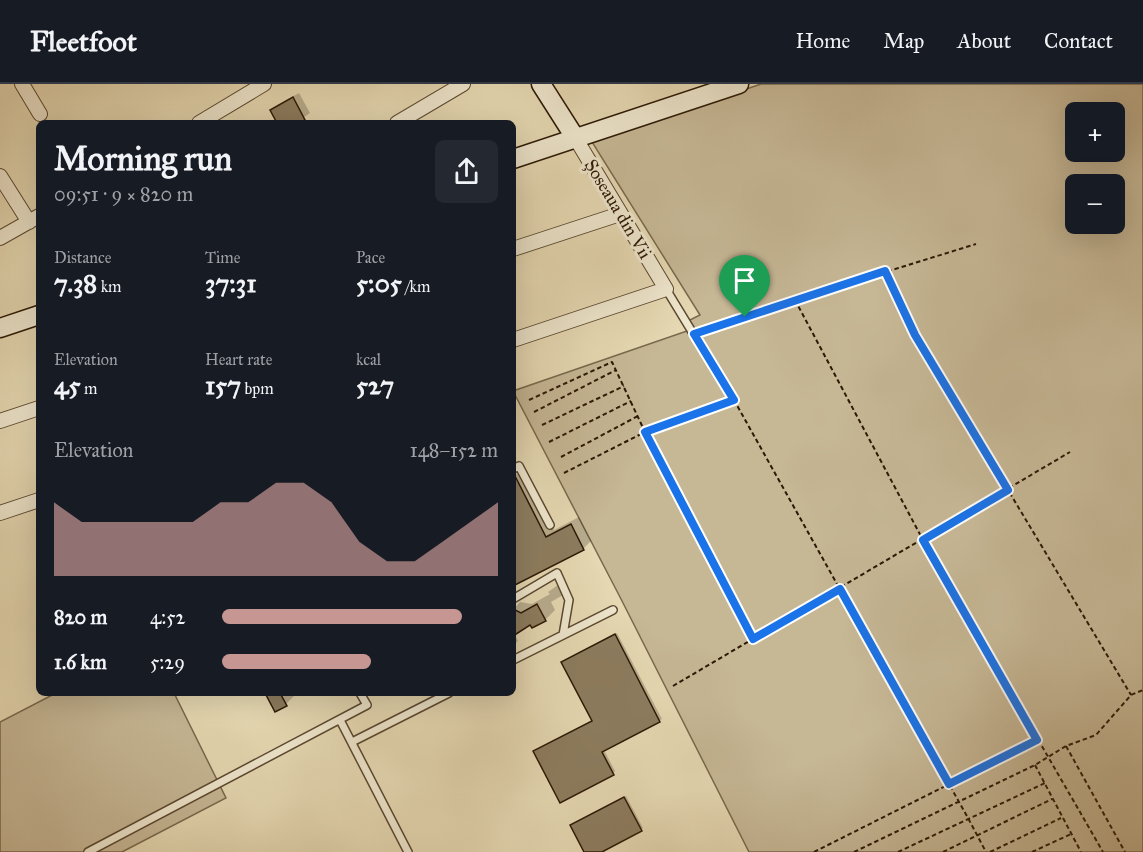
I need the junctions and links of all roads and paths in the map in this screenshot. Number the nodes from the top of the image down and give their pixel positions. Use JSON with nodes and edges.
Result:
{"nodes":[{"id":1,"x":22,"y":84,"type":"edge"},
{"id":2,"x":264,"y":84,"type":"edge"},
{"id":3,"x":463,"y":84,"type":"edge"},
{"id":4,"x":541,"y":84,"type":"edge"},
{"id":5,"x":739,"y":84,"type":"edge"},
{"id":6,"x":40,"y":114,"type":"dead end"},
{"id":7,"x":204,"y":120,"type":"edge"},
{"id":8,"x":402,"y":120,"type":"edge"},
{"id":9,"x":576,"y":139,"type":"junction"},
{"id":10,"x":516,"y":158,"type":"edge"},
{"id":11,"x":0,"y":176,"type":"edge"},
{"id":12,"x":620,"y":214,"type":"junction"},
{"id":13,"x":34,"y":219,"type":"edge"},
{"id":14,"x":0,"y":238,"type":"edge"},
{"id":15,"x":976,"y":244,"type":"dead end"},
{"id":16,"x":516,"y":248,"type":"edge"},
{"id":17,"x":885,"y":271,"type":"junction"},
{"id":18,"x":666,"y":289,"type":"junction"},
{"id":19,"x":795,"y":300,"type":"junction"},
{"id":20,"x":36,"y":316,"type":"edge"},
{"id":21,"x":0,"y":328,"type":"edge"},
{"id":22,"x":694,"y":334,"type":"junction"},
{"id":23,"x":516,"y":339,"type":"edge"},
{"id":24,"x":616,"y":370,"type":"junction"},
{"id":25,"x":624,"y":386,"type":"junction"},
{"id":26,"x":529,"y":400,"type":"dead end"},
{"id":27,"x":734,"y":400,"type":"junction"},
{"id":28,"x":631,"y":401,"type":"junction"},
{"id":29,"x":36,"y":409,"type":"edge"},
{"id":30,"x":534,"y":412,"type":"dead end"},
{"id":31,"x":638,"y":416,"type":"junction"},
{"id":32,"x":0,"y":421,"type":"edge"},
{"id":33,"x":542,"y":425,"type":"dead end"},
{"id":34,"x":645,"y":432,"type":"junction"},
{"id":35,"x":549,"y":442,"type":"dead end"},
{"id":36,"x":1070,"y":452,"type":"dead end"},
{"id":37,"x":561,"y":457,"type":"dead end"},
{"id":38,"x":516,"y":467,"type":"edge"},
{"id":39,"x":564,"y":473,"type":"dead end"},
{"id":40,"x":1008,"y":490,"type":"junction"},
{"id":41,"x":36,"y":501,"type":"edge"},
{"id":42,"x":0,"y":513,"type":"edge"},
{"id":43,"x":550,"y":525,"type":"dead end"},
{"id":44,"x":923,"y":540,"type":"junction"},
{"id":45,"x":840,"y":589,"type":"junction"},
{"id":46,"x":516,"y":597,"type":"edge"},
{"id":47,"x":613,"y":610,"type":"dead end"},
{"id":48,"x":563,"y":635,"type":"junction"},
{"id":49,"x":753,"y":639,"type":"junction"},
{"id":50,"x":516,"y":658,"type":"edge"},
{"id":51,"x":673,"y":686,"type":"dead end"},
{"id":52,"x":1143,"y":690,"type":"edge"},
{"id":53,"x":1131,"y":695,"type":"junction"},
{"id":54,"x":362,"y":696,"type":"edge"},
{"id":55,"x":443,"y":696,"type":"edge"},
{"id":56,"x":340,"y":720,"type":"junction"},
{"id":57,"x":1037,"y":740,"type":"junction"},
{"id":58,"x":352,"y":742,"type":"junction"},
{"id":59,"x":1066,"y":746,"type":"junction"},
{"id":60,"x":1047,"y":757,"type":"junction"},
{"id":61,"x":1035,"y":765,"type":"junction"},
{"id":62,"x":1044,"y":783,"type":"junction"},
{"id":63,"x":949,"y":784,"type":"junction"},
{"id":64,"x":1052,"y":799,"type":"junction"},
{"id":65,"x":958,"y":800,"type":"junction"},
{"id":66,"x":968,"y":818,"type":"junction"},
{"id":67,"x":1062,"y":818,"type":"junction"},
{"id":68,"x":1071,"y":834,"type":"junction"},
{"id":69,"x":977,"y":836,"type":"junction"},
{"id":70,"x":88,"y":852,"type":"edge"},
{"id":71,"x":408,"y":852,"type":"edge"},
{"id":72,"x":814,"y":852,"type":"edge"},
{"id":73,"x":855,"y":852,"type":"edge"},
{"id":74,"x":898,"y":852,"type":"edge"},
{"id":75,"x":943,"y":852,"type":"edge"},
{"id":76,"x":988,"y":852,"type":"edge"},
{"id":77,"x":1032,"y":852,"type":"edge"},
{"id":78,"x":1081,"y":852,"type":"edge"},
{"id":79,"x":1103,"y":852,"type":"edge"},
{"id":80,"x":1125,"y":852,"type":"edge"}],
"edges":[{"from":1,"to":6,"type":"street"},
{"from":2,"to":7,"type":"street"},
{"from":3,"to":8,"type":"street"},
{"from":4,"to":9,"type":"street","name":"Șoseaua din Vii"},
{"from":5,"to":9,"type":"street"},
{"from":9,"to":10,"type":"street"},
{"from":9,"to":12,"type":"street","name":"Șoseaua din Vii"},
{"from":11,"to":13,"type":"street"},
{"from":12,"to":16,"type":"street"},
{"from":12,"to":18,"type":"street","name":"Șoseaua din Vii"},
{"from":13,"to":14,"type":"street"},
{"from":15,"to":17,"type":"path"},
{"from":17,"to":19,"type":"path"},
{"from":17,"to":40,"type":"path"},
{"from":18,"to":22,"type":"lane","name":"Șoseaua din Vii"},
{"from":18,"to":23,"type":"street"},
{"from":19,"to":22,"type":"path"},
{"from":19,"to":44,"type":"path"},
{"from":20,"to":21,"type":"street"},
{"from":22,"to":27,"type":"path"},
{"from":24,"to":25,"type":"path"},
{"from":24,"to":26,"type":"path"},
{"from":24,"to":30,"type":"path"},
{"from":25,"to":28,"type":"path"},
{"from":25,"to":33,"type":"path"},
{"from":27,"to":34,"type":"path"},
{"from":27,"to":45,"type":"path"},
{"from":28,"to":31,"type":"path"},
{"from":28,"to":35,"type":"path"},
{"from":29,"to":32,"type":"street"},
{"from":31,"to":34,"type":"path"},
{"from":31,"to":37,"type":"path"},
{"from":34,"to":39,"type":"path"},
{"from":34,"to":49,"type":"path"},
{"from":36,"to":40,"type":"path"},
{"from":38,"to":43,"type":"lane"},
{"from":40,"to":44,"type":"path"},
{"from":40,"to":53,"type":"path"},
{"from":41,"to":42,"type":"street"},
{"from":44,"to":45,"type":"path"},
{"from":44,"to":57,"type":"path"},
{"from":45,"to":49,"type":"path"},
{"from":45,"to":63,"type":"path"},
{"from":46,"to":48,"type":"lane"},
{"from":47,"to":48,"type":"lane"},
{"from":48,"to":50,"type":"lane"},
{"from":49,"to":51,"type":"path"},
{"from":52,"to":53,"type":"path"},
{"from":53,"to":59,"type":"path"},
{"from":54,"to":56,"type":"lane"},
{"from":55,"to":58,"type":"lane"},
{"from":56,"to":58,"type":"lane"},
{"from":56,"to":70,"type":"lane"},
{"from":57,"to":60,"type":"path"},
{"from":57,"to":63,"type":"path"},
{"from":58,"to":71,"type":"lane"},
{"from":59,"to":60,"type":"path"},
{"from":59,"to":80,"type":"path"},
{"from":60,"to":61,"type":"path"},
{"from":60,"to":79,"type":"path"},
{"from":61,"to":62,"type":"path"},
{"from":61,"to":65,"type":"path"},
{"from":62,"to":64,"type":"path"},
{"from":62,"to":66,"type":"path"},
{"from":63,"to":65,"type":"path"},
{"from":63,"to":72,"type":"path"},
{"from":64,"to":67,"type":"path"},
{"from":64,"to":69,"type":"path"},
{"from":65,"to":66,"type":"path"},
{"from":65,"to":73,"type":"path"},
{"from":66,"to":69,"type":"path"},
{"from":66,"to":74,"type":"path"},
{"from":67,"to":68,"type":"path"},
{"from":67,"to":76,"type":"path"},
{"from":68,"to":77,"type":"path"},
{"from":68,"to":78,"type":"path"},
{"from":69,"to":75,"type":"path"},
{"from":69,"to":76,"type":"path"}]}
